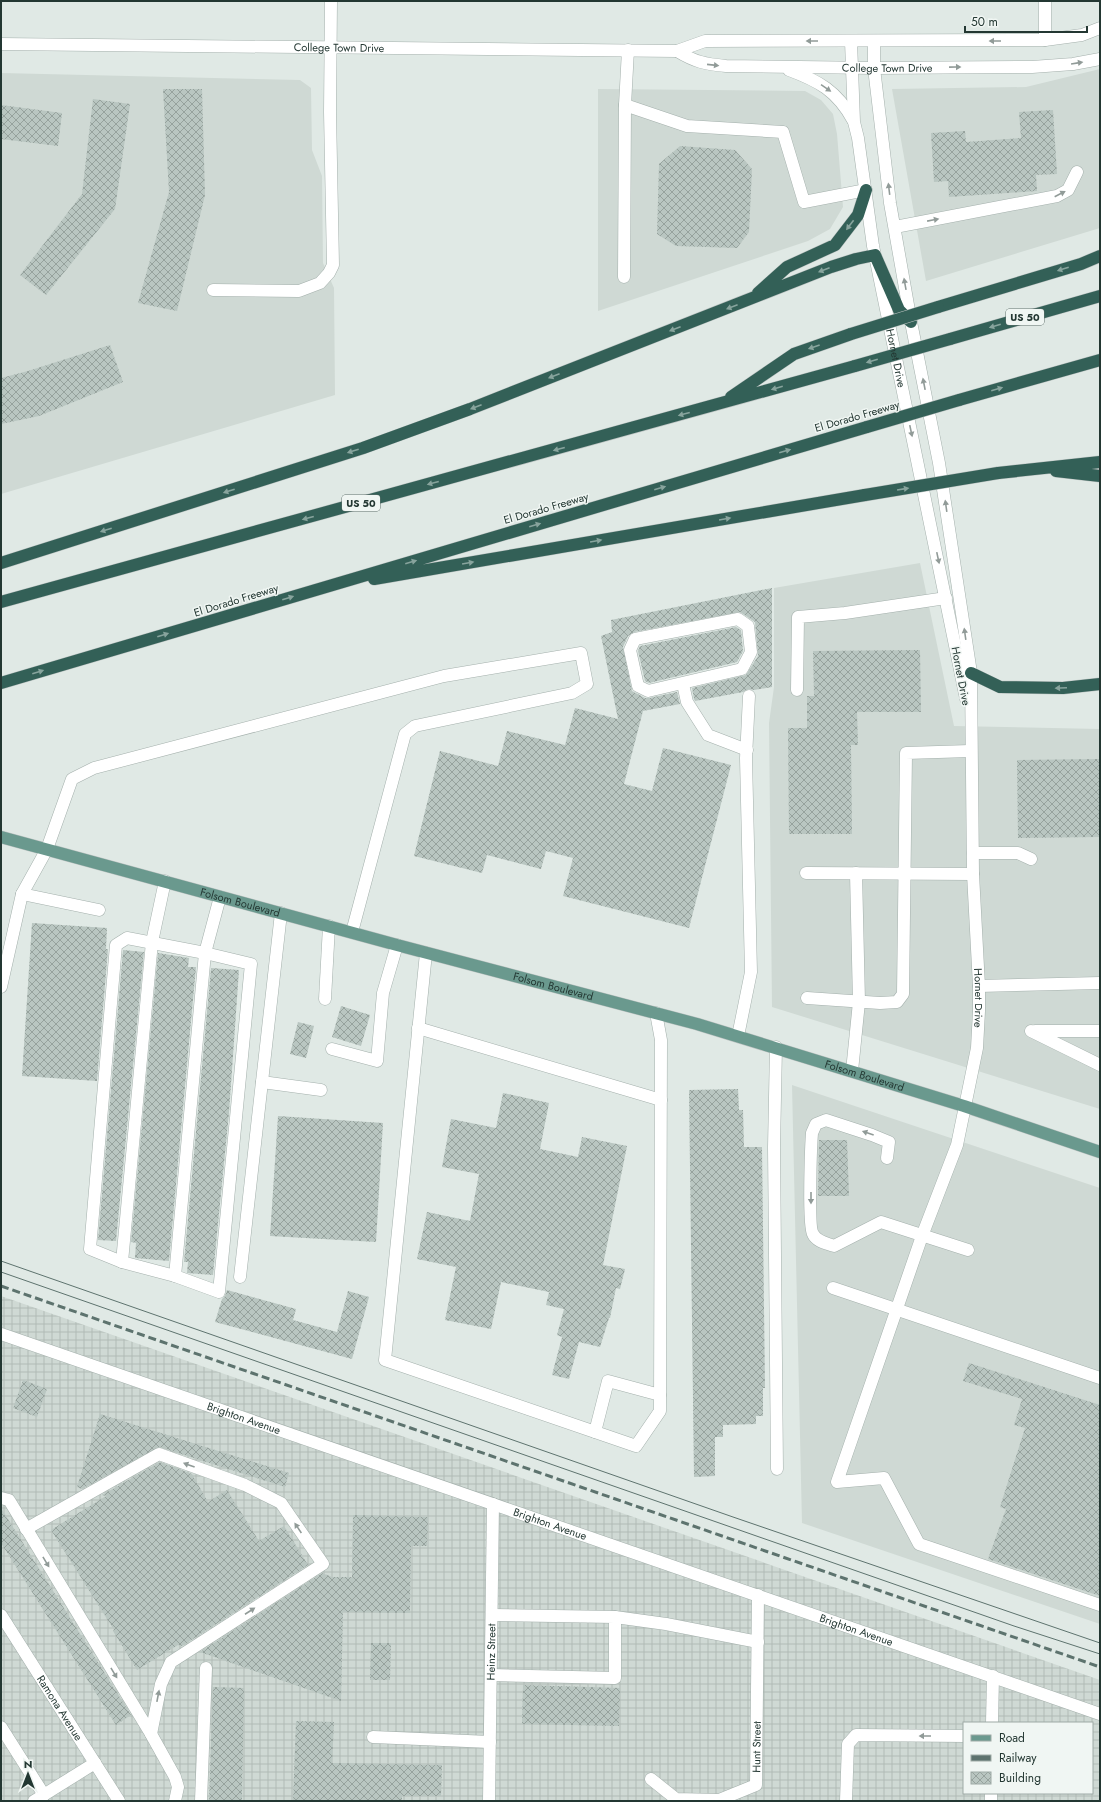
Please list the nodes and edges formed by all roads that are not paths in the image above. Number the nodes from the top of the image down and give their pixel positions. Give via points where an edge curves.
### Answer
1 (331, 1) edge
2 (1044, 1) edge
3 (1100, 28) edge
4 (1044, 40) junction
5 (851, 41) junction
6 (874, 41) junction
7 (1, 44) edge
8 (330, 47) junction
9 (628, 50) junction
10 (677, 51) junction
11 (1100, 59) edge
12 (778, 66) junction
13 (852, 68) junction
14 (874, 68) junction
15 (625, 105) junction
16 (854, 122) junction
17 (1077, 172) dead end
18 (866, 190) junction
19 (895, 227) junction
20 (874, 256) junction
21 (1100, 256) edge
22 (624, 277) dead end
23 (213, 290) dead end
24 (1100, 296) edge
25 (752, 298) junction
26 (911, 322) junction
27 (1100, 360) edge
28 (722, 404) junction
29 (1100, 462) edge
30 (1025, 469) junction
31 (1100, 476) edge
32 (1, 563) edge
33 (320, 589) junction
34 (946, 598) junction
35 (1, 602) edge
36 (971, 673) junction
37 (1, 683) edge
38 (683, 684) junction
39 (1100, 684) edge
40 (797, 690) dead end
41 (749, 696) dead end
42 (970, 720) junction
43 (747, 750) junction
44 (970, 751) junction
45 (1, 837) edge
46 (47, 849) junction
47 (972, 853) junction
48 (1031, 860) dead end
49 (806, 873) dead end
50 (856, 873) junction
51 (904, 874) junction
52 (973, 874) junction
53 (165, 881) junction
54 (22, 894) junction
55 (220, 897) junction
56 (98, 910) dead end
57 (281, 913) junction
58 (329, 926) junction
59 (352, 932) junction
60 (152, 942) junction
61 (397, 945) junction
62 (426, 952) junction
63 (206, 953) junction
64 (1100, 982) edge
65 (979, 986) junction
66 (1, 987) edge
67 (807, 998) dead end
68 (325, 999) dead end
69 (858, 1002) junction
70 (656, 1013) junction
71 (418, 1028) junction
72 (1100, 1030) edge
73 (738, 1036) junction
74 (776, 1047) junction
75 (332, 1049) dead end
76 (1100, 1064) edge
77 (852, 1071) junction
78 (262, 1082) junction
79 (321, 1090) dead end
80 (661, 1100) junction
81 (964, 1106) junction
82 (1100, 1152) edge
83 (887, 1158) dead end
84 (922, 1236) junction
85 (968, 1250) dead end
86 (122, 1262) junction
87 (175, 1276) junction
88 (240, 1277) dead end
89 (832, 1288) dead end
90 (896, 1310) junction
91 (1, 1334) edge
92 (1100, 1378) edge
93 (660, 1395) junction
94 (595, 1432) junction
95 (777, 1469) dead end
96 (1, 1498) edge
97 (493, 1504) junction
98 (26, 1528) junction
99 (758, 1595) junction
100 (1100, 1605) edge
101 (1, 1615) edge
102 (492, 1615) junction
103 (615, 1617) junction
104 (758, 1642) junction
105 (206, 1668) dead end
106 (491, 1675) junction
107 (993, 1676) junction
108 (1100, 1714) edge
109 (992, 1722) edge
110 (1, 1727) edge
111 (151, 1734) junction
112 (963, 1736) edge
113 (373, 1738) dead end
114 (490, 1742) junction
115 (95, 1763) junction
116 (651, 1779) dead end
117 (39, 1798) edge
118 (119, 1801) edge
119 (176, 1801) edge
120 (201, 1801) edge
121 (489, 1801) edge
122 (846, 1801) edge

1 - 8 street
2 - 4 street
3 - 4 street, College Town Drive via 1082,35
4 -> 6 street, College Town Drive
5 - 6 street, College Town Drive
5 -> 10 street, College Town Drive via 705,41
5 - 13 street, Hornet Drive
6 - 14 street, Hornet Drive
7 - 8 street, College Town Drive
8 - 9 street, College Town Drive
8 - 23 street via 333,265 330,273 320,283 299,291
9 - 10 street, College Town Drive
9 - 15 street
10 -> 12 street, College Town Drive via 704,64
14 -> 11 street, College Town Drive via 1039,67
12 - 13 street, College Town Drive
12 -> 16 street via 810,78 829,89 839,98
13 - 14 street, College Town Drive
13 - 16 street, Hornet Drive
19 -> 14 street, Hornet Drive
15 - 18 street via 687,126 783,132 804,202
15 - 22 street
16 - 18 street, Hornet Drive
19 -> 17 street via 1057,196 1068,190
18 - 20 street, Hornet Drive
18 -> 25 highway via 858,214 835,245 787,267
26 -> 19 street, Hornet Drive
20 -> 25 highway via 831,267
20 - 26 highway via 899,310
20 -> 34 street, Hornet Drive
21 -> 28 highway, bridge via 794,354
24 -> 28 highway, US 50, bridge
25 -> 32 highway via 470,409 363,448
36 -> 26 street, Hornet Drive via 940,463
33 -> 27 highway, El Dorado Freeway, bridge
28 -> 35 highway, US 50
29 - 30 highway
30 - 31 highway
33 -> 30 highway, bridge
37 -> 33 highway, El Dorado Freeway
34 - 40 street via 845,613 798,617
34 - 42 street, Hornet Drive
39 -> 36 highway via 1063,688 1000,687
36 - 42 street, Hornet Drive
38 - 38 street via 742,669 751,652 748,626 738,618 635,639 630,650 638,686 648,691
38 - 43 street via 687,702 708,735
41 - 43 street
42 - 44 street, Hornet Drive
43 - 73 street via 750,972
44 - 47 street, Hornet Drive
44 - 51 street via 906,753
45 - 46 main road, Folsom Boulevard
46 - 53 main road, Folsom Boulevard
46 - 54 street
46 - 59 street via 72,779 94,768 444,676 581,653 587,684 572,693 415,726 405,734
47 - 48 street via 1018,854
47 - 52 street, Hornet Drive
49 - 50 street
50 - 51 street
50 - 69 street
51 - 52 street
51 - 69 street via 903,994 897,1002
52 - 65 street, Hornet Drive
53 - 55 main road, Folsom Boulevard
53 - 60 street
54 - 56 street
54 - 66 street
55 - 57 main road, Folsom Boulevard
55 - 63 street
57 - 58 main road, Folsom Boulevard
57 - 78 street
58 - 59 main road, Folsom Boulevard
58 - 68 street
59 - 61 main road, Folsom Boulevard
60 - 63 street
60 - 86 street
60 - 86 street via 127,938 116,945 90,1249
61 - 62 main road, Folsom Boulevard
61 - 75 street via 383,994 377,1060
62 - 70 main road, Folsom Boulevard
62 - 71 street
63 - 87 street
63 - 87 street via 251,964 219,1292
64 - 65 street
65 - 81 street, Hornet Drive via 977,1048
67 - 69 street
69 - 77 street
70 - 73 main road, Folsom Boulevard
70 - 80 street via 661,1040
71 - 80 street
71 - 94 street via 385,1360
72 - 76 street via 1031,1031
73 - 74 main road, Folsom Boulevard
74 - 77 main road, Folsom Boulevard
74 - 95 street via 774,1155
77 - 81 main road, Folsom Boulevard
78 - 79 street
78 - 88 street
80 - 93 street
81 - 82 main road, Folsom Boulevard
81 - 84 street, Hornet Drive via 957,1145
83 -> 84 street via 889,1142 826,1120 816,1124 811,1146 811,1233 818,1240 834,1246 881,1222
84 - 85 street
84 - 90 street, Hornet Drive
86 - 87 street
89 - 90 street
90 - 92 street
90 - 100 street, Hornet Drive via 837,1482 884,1478 919,1544
91 - 97 street, Brighton Avenue
93 - 94 street via 660,1411 636,1446
93 - 94 street via 608,1381
96 - 98 street via 9,1500
97 - 99 street, Brighton Avenue
97 - 102 street, Heinz Street
98 -> 111 street
111 -> 98 street via 161,1684 171,1662 323,1564 281,1503 245,1485 159,1454
99 - 104 street, Hunt Street
99 - 107 street, Brighton Avenue
101 - 115 street, Ramona Avenue
102 - 103 street
102 - 106 street, Heinz Street
103 - 104 street
103 - 106 street via 615,1678
104 - 116 street, Hunt Street via 756,1786 718,1800 676,1799
105 - 120 street
106 - 114 street, Heinz Street
107 - 108 street, Brighton Avenue
107 - 109 street
110 - 117 street
111 - 119 street via 175,1777 178,1787
112 -> 122 street via 856,1735 848,1744
113 - 114 street
114 - 121 street, Heinz Street
115 - 117 street
115 - 118 street, Ramona Avenue

